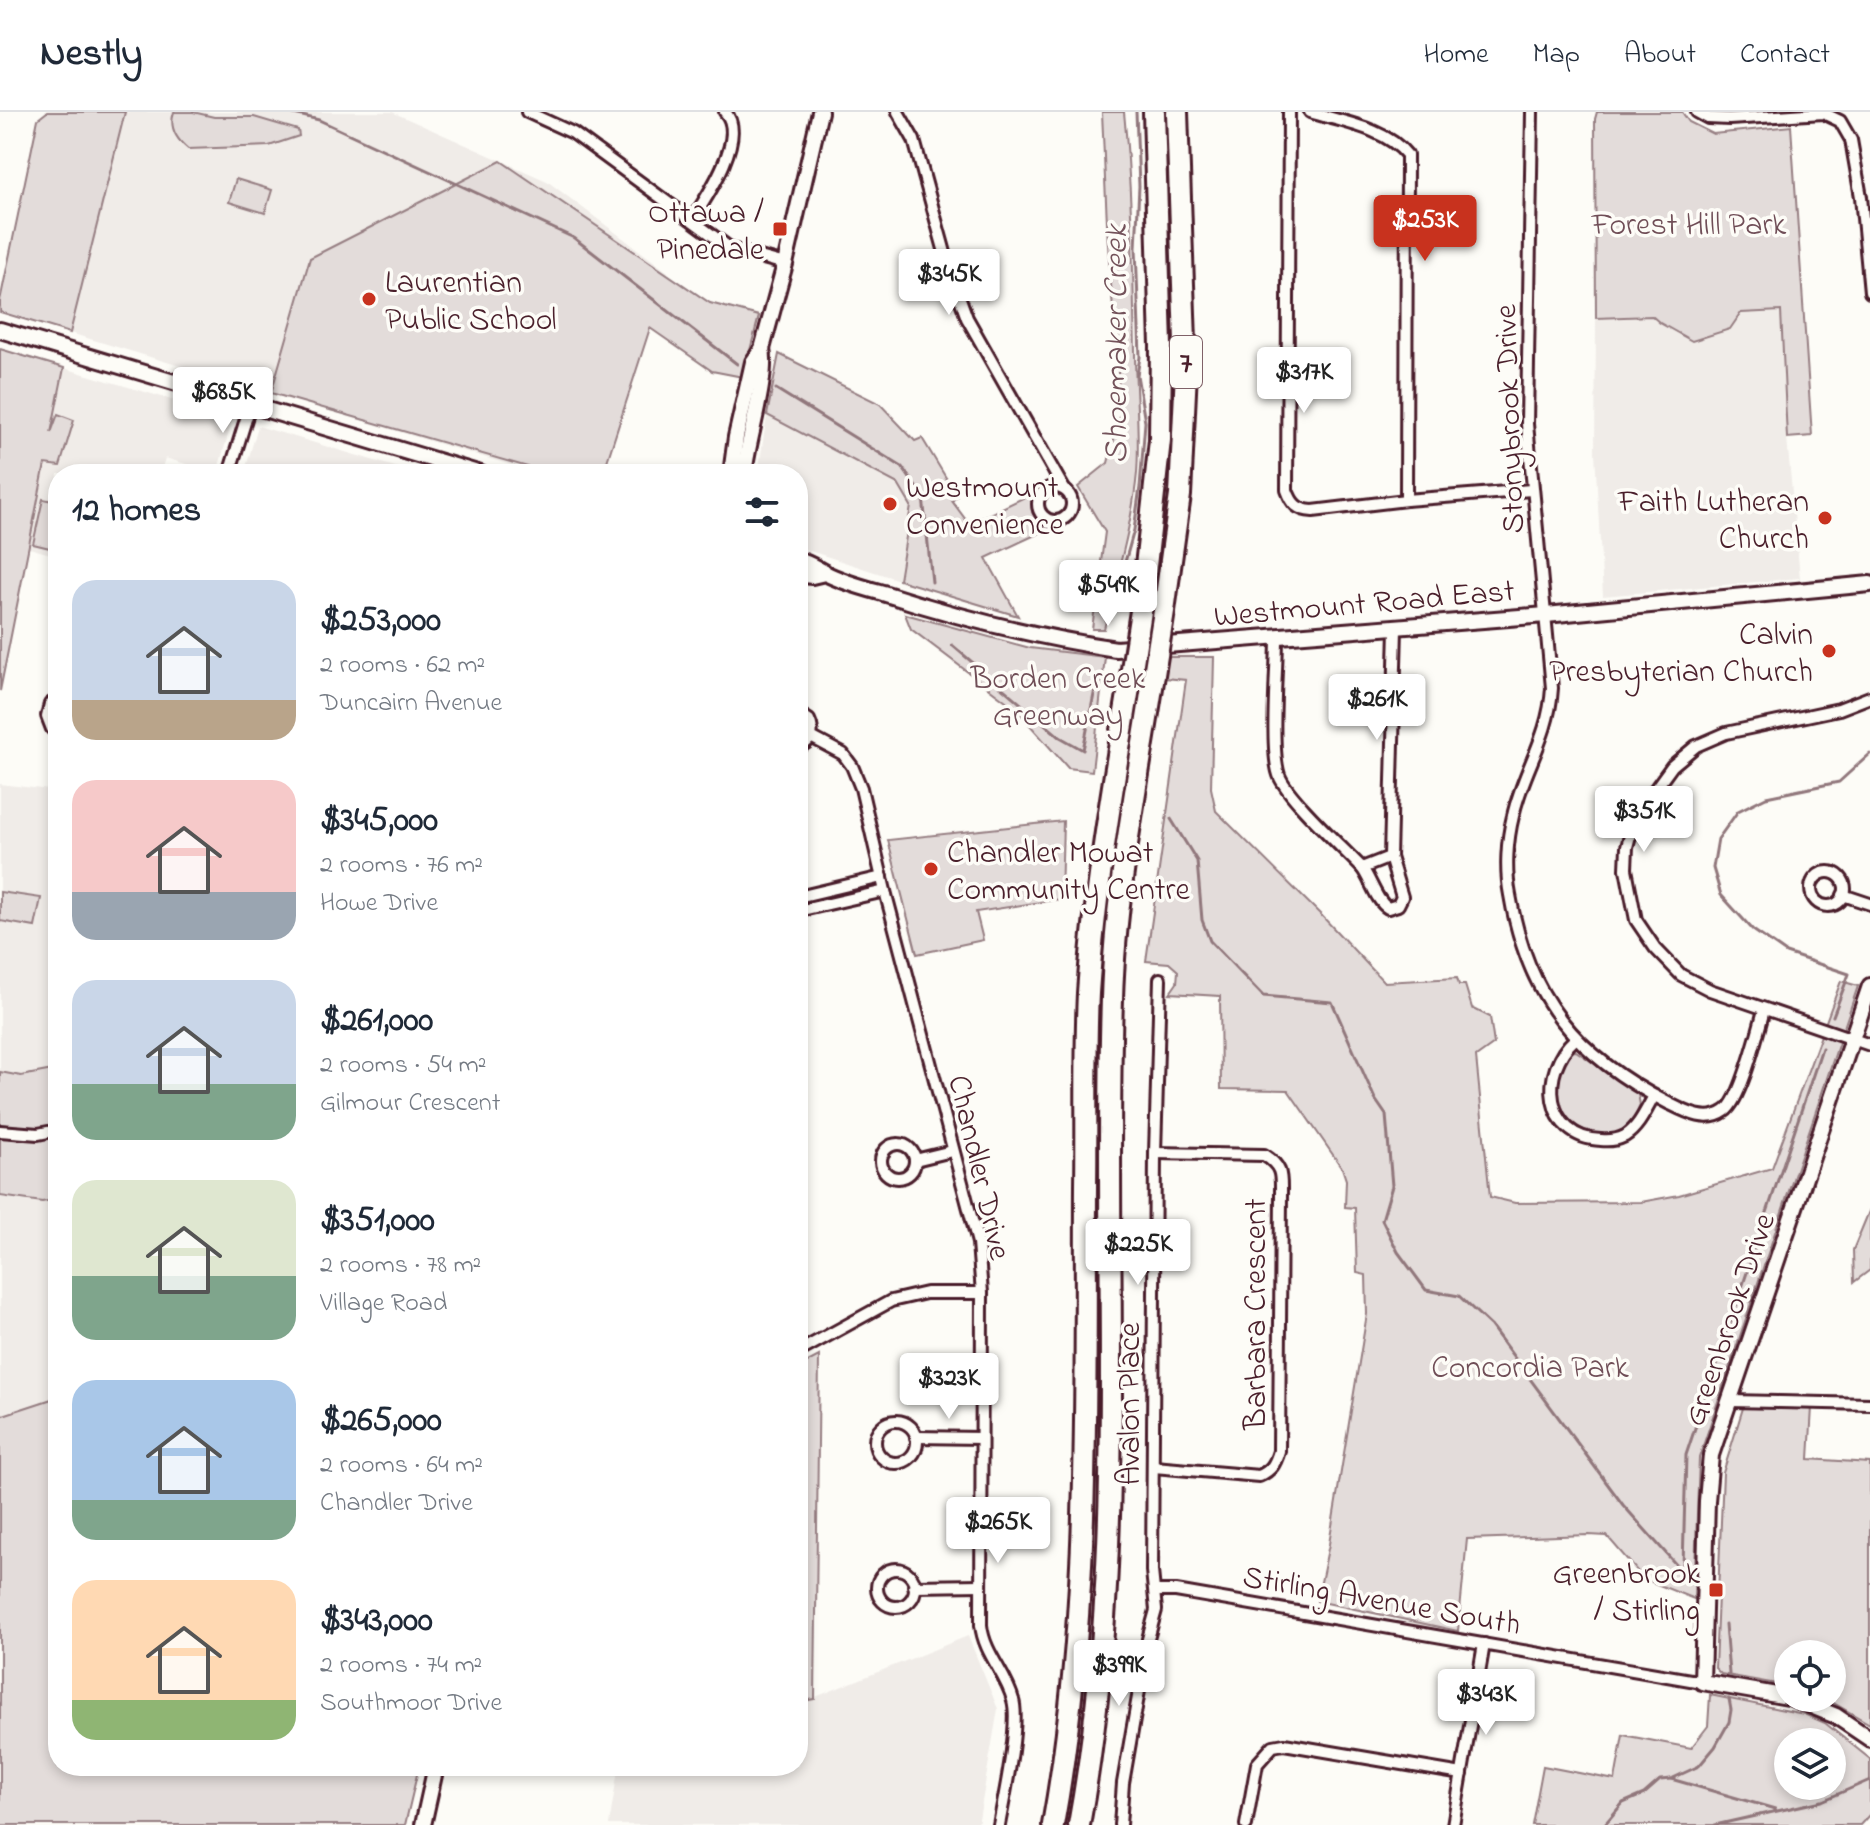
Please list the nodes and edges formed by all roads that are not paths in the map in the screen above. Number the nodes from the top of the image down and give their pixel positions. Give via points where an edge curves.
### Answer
1 (527, 112) edge
2 (725, 112) edge
3 (820, 112) edge
4 (898, 112) edge
5 (1154, 112) edge
6 (1177, 112) edge
7 (1289, 112) edge
8 (1310, 112) edge
9 (1532, 112) edge
10 (1697, 112) edge
11 (692, 220) junction
12 (785, 264) junction
13 (1870, 292) edge
14 (0, 330) edge
15 (762, 349) junction
16 (250, 406) junction
17 (232, 464) edge
18 (447, 464) edge
19 (732, 464) edge
20 (745, 464) edge
21 (1064, 489) dead end
22 (1532, 490) junction
23 (1406, 500) junction
24 (808, 557) edge
25 (808, 563) edge
26 (808, 575) edge
27 (831, 575) junction
28 (1870, 584) edge
29 (1546, 615) junction
30 (1396, 628) junction
31 (1277, 638) junction
32 (1870, 697) edge
33 (808, 719) edge
34 (811, 737) junction
35 (808, 739) edge
36 (1390, 857) junction
37 (1362, 868) junction
38 (882, 877) junction
39 (885, 891) junction
40 (808, 895) edge
41 (1843, 895) dead end
42 (1870, 904) edge
43 (808, 909) edge
44 (1160, 979) dead end
45 (1870, 986) edge
46 (1764, 1010) junction
47 (1575, 1039) junction
48 (1852, 1039) junction
49 (1870, 1045) edge
50 (1654, 1096) junction
51 (0, 1131) edge
52 (48, 1132) edge
53 (952, 1151) junction
54 (1155, 1153) junction
55 (915, 1160) dead end
56 (982, 1293) junction
57 (808, 1347) edge
58 (1731, 1401) junction
59 (1870, 1404) edge
60 (916, 1437) junction
61 (981, 1438) junction
62 (1154, 1467) junction
63 (981, 1585) junction
64 (914, 1586) dead end
65 (1156, 1591) junction
66 (1484, 1644) junction
67 (1702, 1682) junction
68 (1774, 1694) edge
69 (1826, 1712) edge
70 (1870, 1739) edge
71 (1462, 1774) junction
72 (434, 1776) edge
73 (423, 1825) edge
74 (999, 1825) edge
75 (1053, 1825) edge
76 (1079, 1825) edge
77 (1120, 1825) edge
78 (1246, 1825) edge
79 (1453, 1825) edge

1 - 11 street via 573,133
2 - 11 street via 733,121 726,160
3 - 12 main road
4 - 21 street via 914,140 967,318
5 - 75 highway, 7, bridge via 1160,440 1088,993 1081,1587 1072,1702
6 - 76 highway, 7, bridge via 1186,371 1180,495 1120,905 1112,996 1112,1403 1104,1637
7 - 23 street via 1287,490 1302,510
8 - 23 street via 1380,134 1397,142 1407,155
9 - 22 street, Stonybrook Drive via 1527,424
10 - 13 street via 1729,119 1823,113 1840,121 1851,140 1861,197
11 - 12 street via 731,249
12 - 15 main road
14 - 16 main road
15 - 19 main road via 753,362
15 - 20 main road via 765,364
16 - 17 street
16 - 18 main road
22 - 23 street
22 - 29 street, Stonybrook Drive
24 - 27 main road
25 - 27 main road
26 - 27 main road
27 - 31 main road, Westmount Road East via 982,623 1116,649
28 - 29 main road, Westmount Road East
29 - 30 main road, Westmount Road East
29 - 47 street, Stonybrook Drive via 1550,714 1513,816 1509,891 1528,962
30 - 31 main road, Westmount Road East
30 - 36 street
31 - 37 street via 1279,776
32 - 46 street via 1839,709 1726,733 1696,746 1672,766 1635,817 1626,869 1636,920 1681,975
33 - 34 street
34 - 35 street
34 - 38 street, Chandler Drive via 843,754 852,766
36 - 37 street
36 - 37 street via 1402,897 1398,905 1382,905
38 - 39 street, Chandler Drive
38 - 40 street
39 - 43 street
39 - 53 street, Chandler Drive
41 - 42 street
44 - 54 street, Avalon Place
45 - 48 main road, Greenbrook Drive
46 - 48 street
46 - 50 street, Stonybrook Drive via 1738,1094 1723,1114 1696,1116
47 - 50 street, Stonybrook Drive via 1609,1069
47 - 50 street via 1557,1060 1551,1089 1557,1116 1574,1133 1604,1141 1626,1136
48 - 49 street
48 - 58 main road, Greenbrook Drive
51 - 52 street
53 - 55 street
53 - 56 street, Chandler Drive via 978,1243
54 - 62 street, Avalon Place
54 - 62 street, Barbara Crescent via 1264,1155 1276,1162 1281,1185 1276,1463 1259,1476
56 - 57 street via 926,1293 891,1301
56 - 61 street, Chandler Drive
58 - 59 street
58 - 67 main road, Greenbrook Drive via 1711,1455
60 - 60 street via 914,1451 904,1461 888,1461 876,1447 878,1432 890,1422 907,1425
60 - 61 street
61 - 63 street, Chandler Drive
62 - 65 street, Avalon Place
63 - 64 street
63 - 74 street, Chandler Drive via 984,1639 1015,1710
65 - 66 street, Stirling Avenue South
65 - 77 street, Avalon Place
66 - 67 street, Stirling Avenue South
66 - 71 street
67 - 68 main road, Stirling Avenue South
69 - 70 main road, Stirling Avenue South
71 - 78 street via 1273,1746 1257,1764
71 - 79 street
72 - 73 main road

